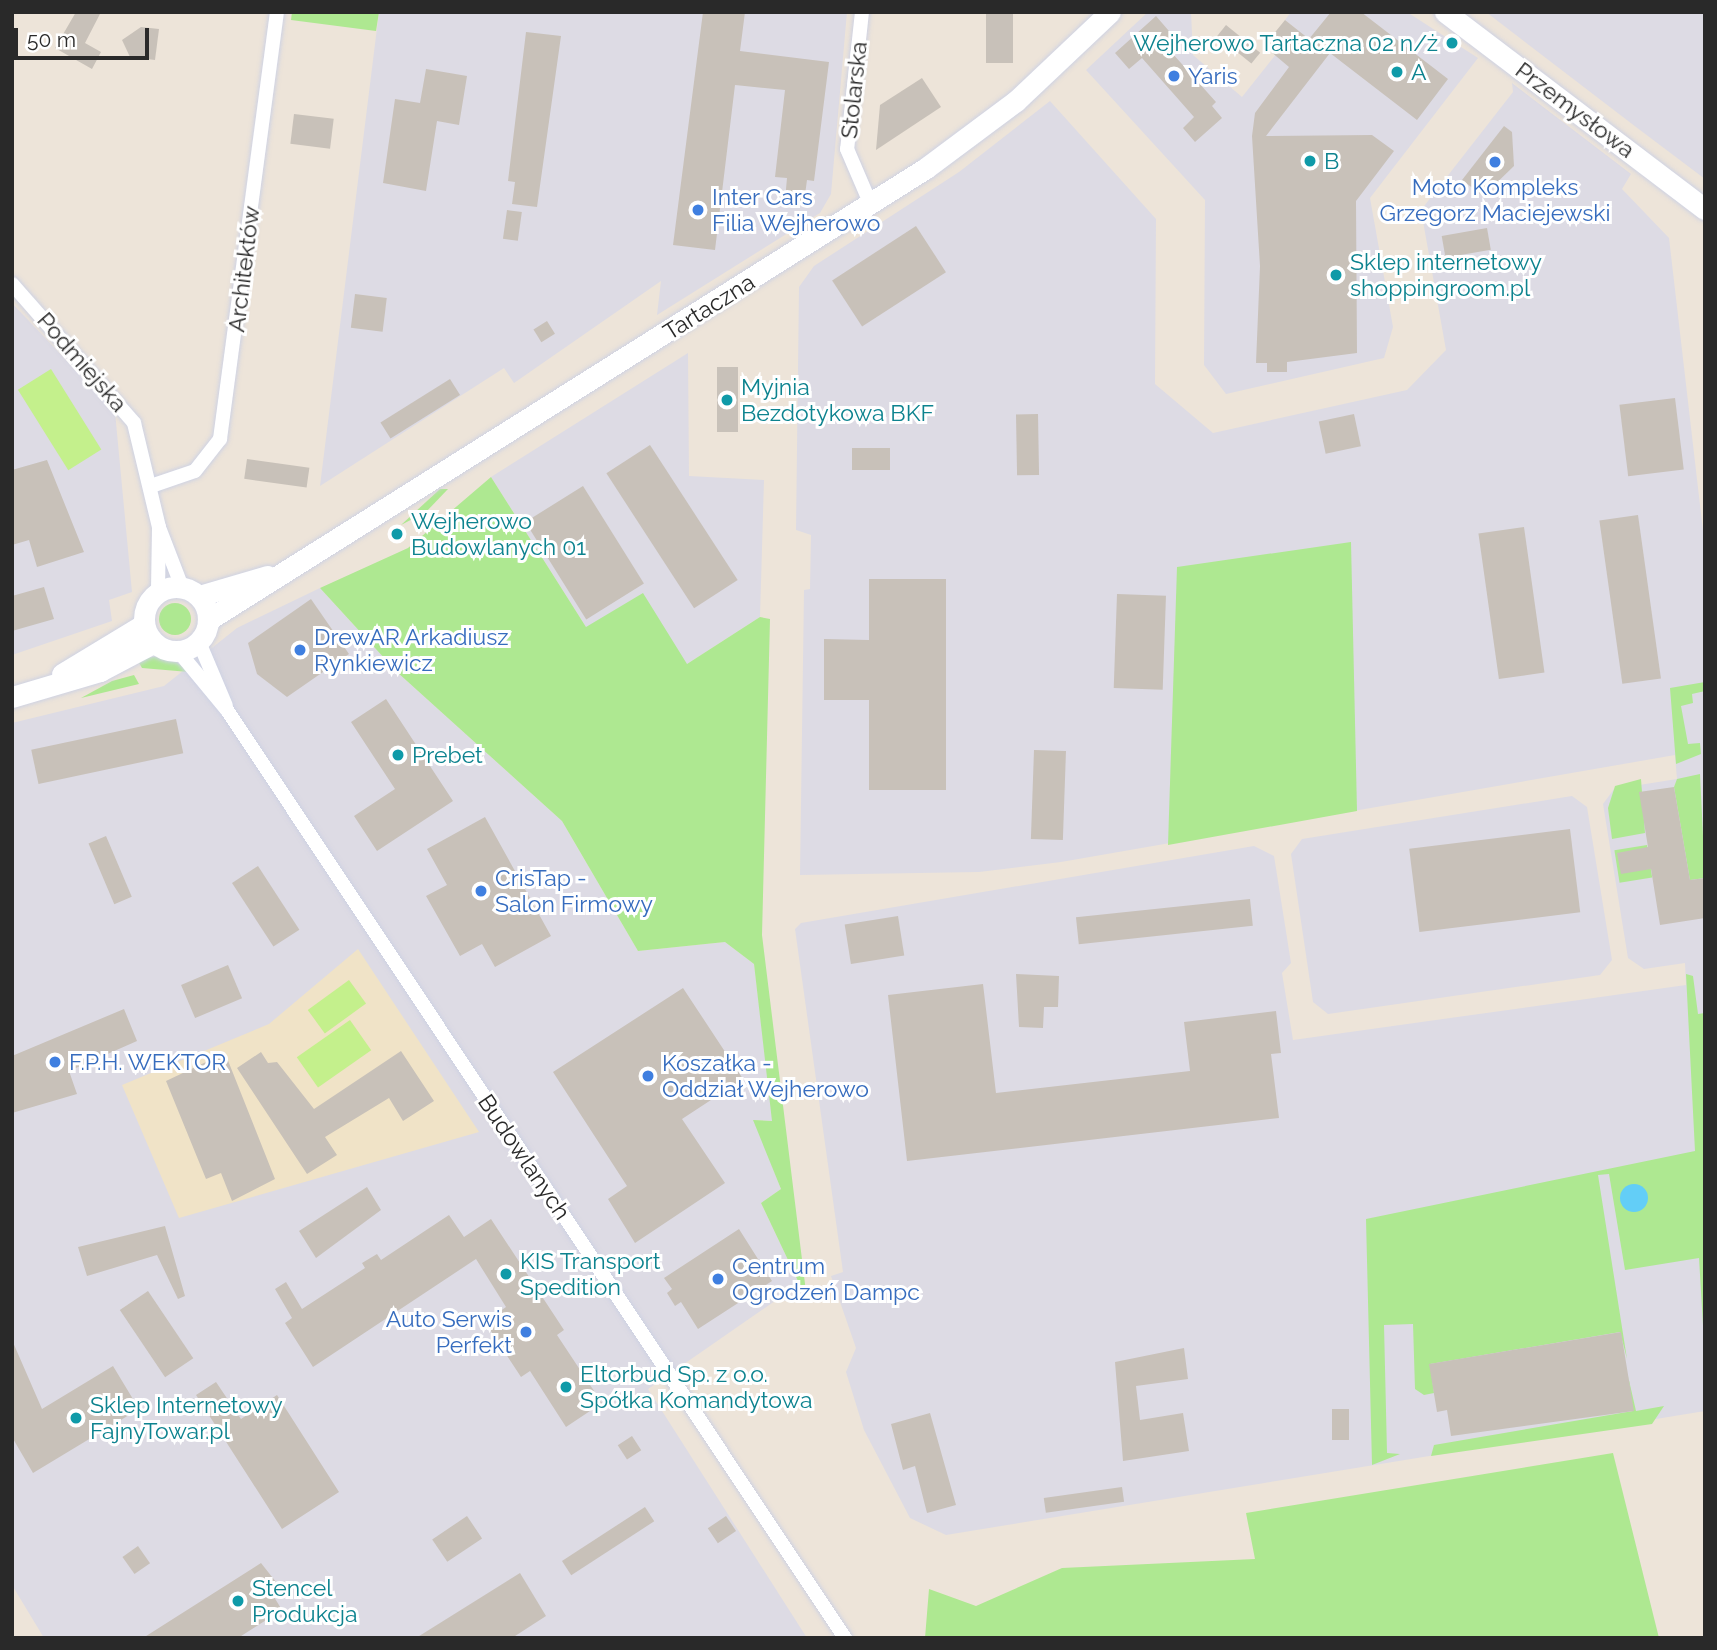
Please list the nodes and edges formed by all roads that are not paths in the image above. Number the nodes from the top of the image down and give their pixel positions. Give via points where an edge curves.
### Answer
1 (277, 12) edge
2 (862, 12) edge
3 (1110, 12) edge
4 (1445, 12) edge
5 (871, 205) junction
6 (1705, 209) edge
7 (12, 284) edge
8 (151, 486) junction
9 (159, 527) junction
10 (286, 571) junction
11 (158, 592) junction
12 (191, 592) junction
13 (208, 620) junction
14 (148, 634) junction
15 (199, 642) junction
16 (179, 652) junction
17 (12, 697) edge
18 (227, 710) junction
19 (845, 1638) edge

1 - 8 street, Architektów via 220,439 195,471
2 - 5 street, Stolarska via 847,149
3 - 5 street, Tartaczna via 1016,102
4 - 6 street, Przemysłowa
5 - 10 street, Tartaczna
7 - 8 street, Podmiejska via 126,410 143,444
8 - 9 street, Podmiejska
9 - 11 street, Podmiejska
9 - 12 street, Podmiejska
10 - 12 street, Tartaczna
10 - 13 street, Tartaczna
11 - 12 street
11 - 14 street via 144,612
12 - 13 street
13 - 15 street
14 - 16 street
14 - 17 street via 100,671
15 - 16 street
15 - 18 street, Budowlanych
16 - 18 street, Budowlanych
18 - 19 street, Budowlanych

